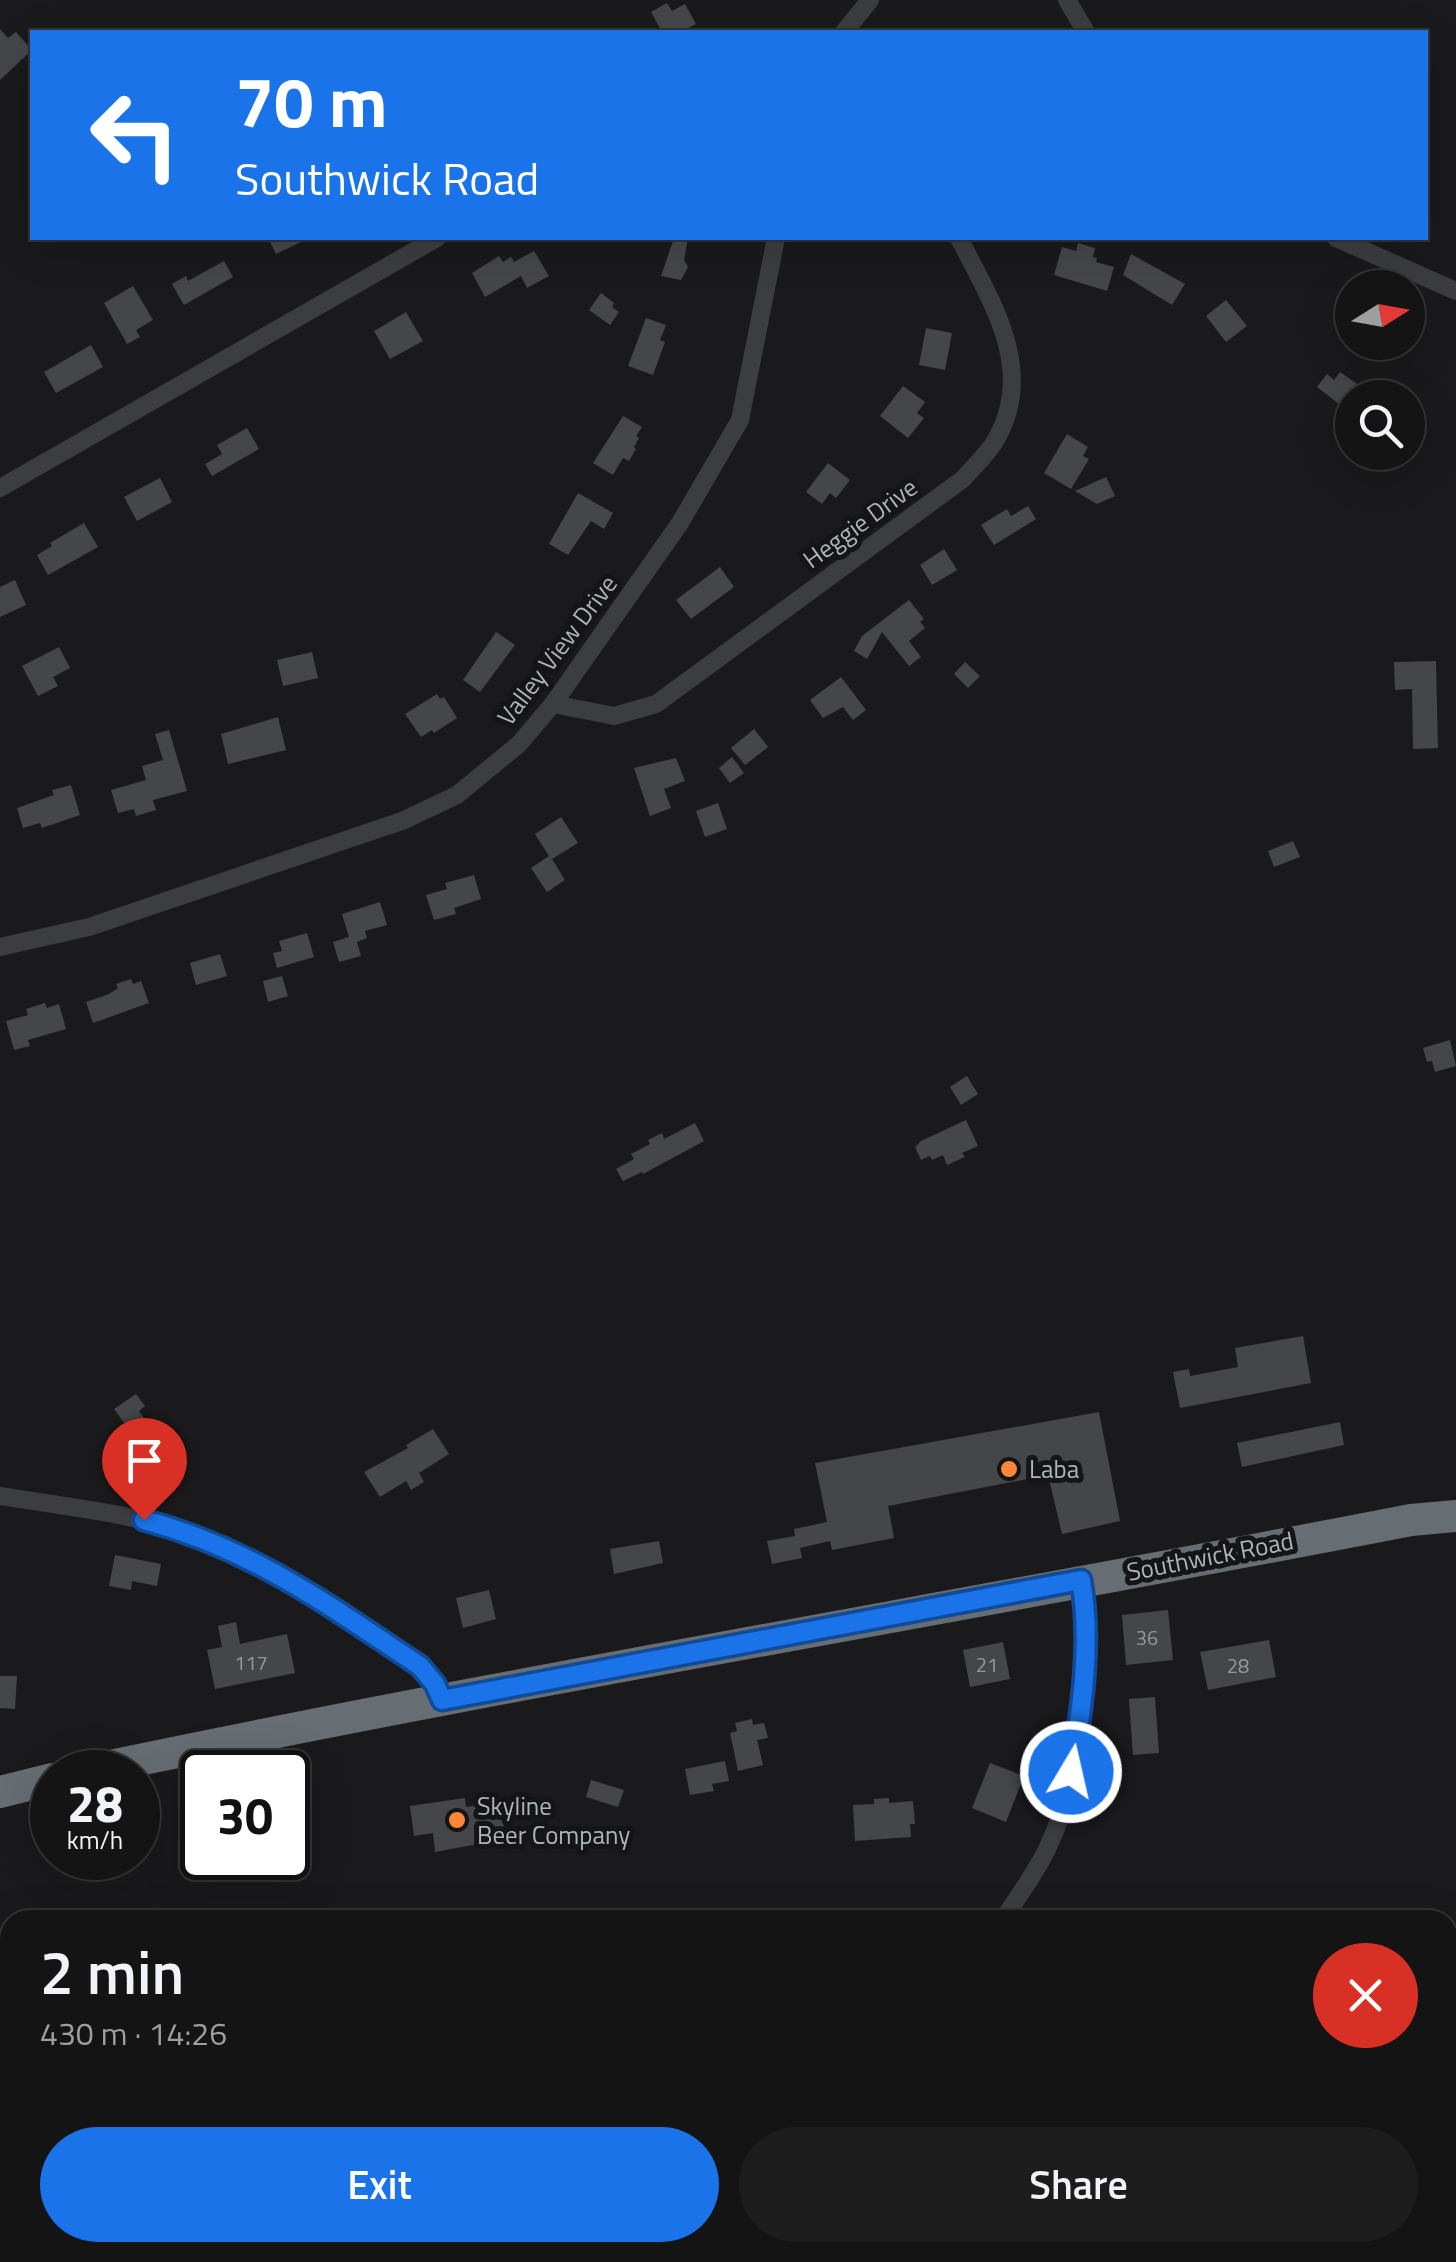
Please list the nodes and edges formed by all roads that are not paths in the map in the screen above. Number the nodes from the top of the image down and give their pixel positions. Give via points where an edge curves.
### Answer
1 (870, 0) edge
2 (1067, 0) edge
3 (846, 30) edge
4 (1085, 30) edge
5 (434, 240) edge
6 (776, 240) edge
7 (959, 240) edge
8 (1341, 240) edge
9 (1456, 291) edge
10 (0, 488) edge
11 (553, 704) junction
12 (0, 947) edge
13 (0, 1496) edge
14 (1456, 1516) edge
15 (1081, 1580) junction
16 (442, 1700) junction
17 (160, 1756) edge
18 (30, 1784) edge
19 (0, 1792) edge
20 (1009, 1910) edge

1 - 3 street
2 - 4 street
5 - 10 street
6 - 11 street, Valley View Drive via 740,420 680,522
7 - 11 street, Heggie Drive via 1000,319 1013,365 1011,408 997,440 963,479 656,704 614,716
8 - 9 street
11 - 12 street, Valley View Drive via 519,744 457,796 402,821 89,927
13 - 16 street via 144,1520 252,1558 420,1666
14 - 15 highway, Southwick Road
15 - 16 highway, Southwick Road
15 - 20 street via 1083,1680 1071,1772 1049,1845
16 - 17 highway, Southwick Road
18 - 19 highway

